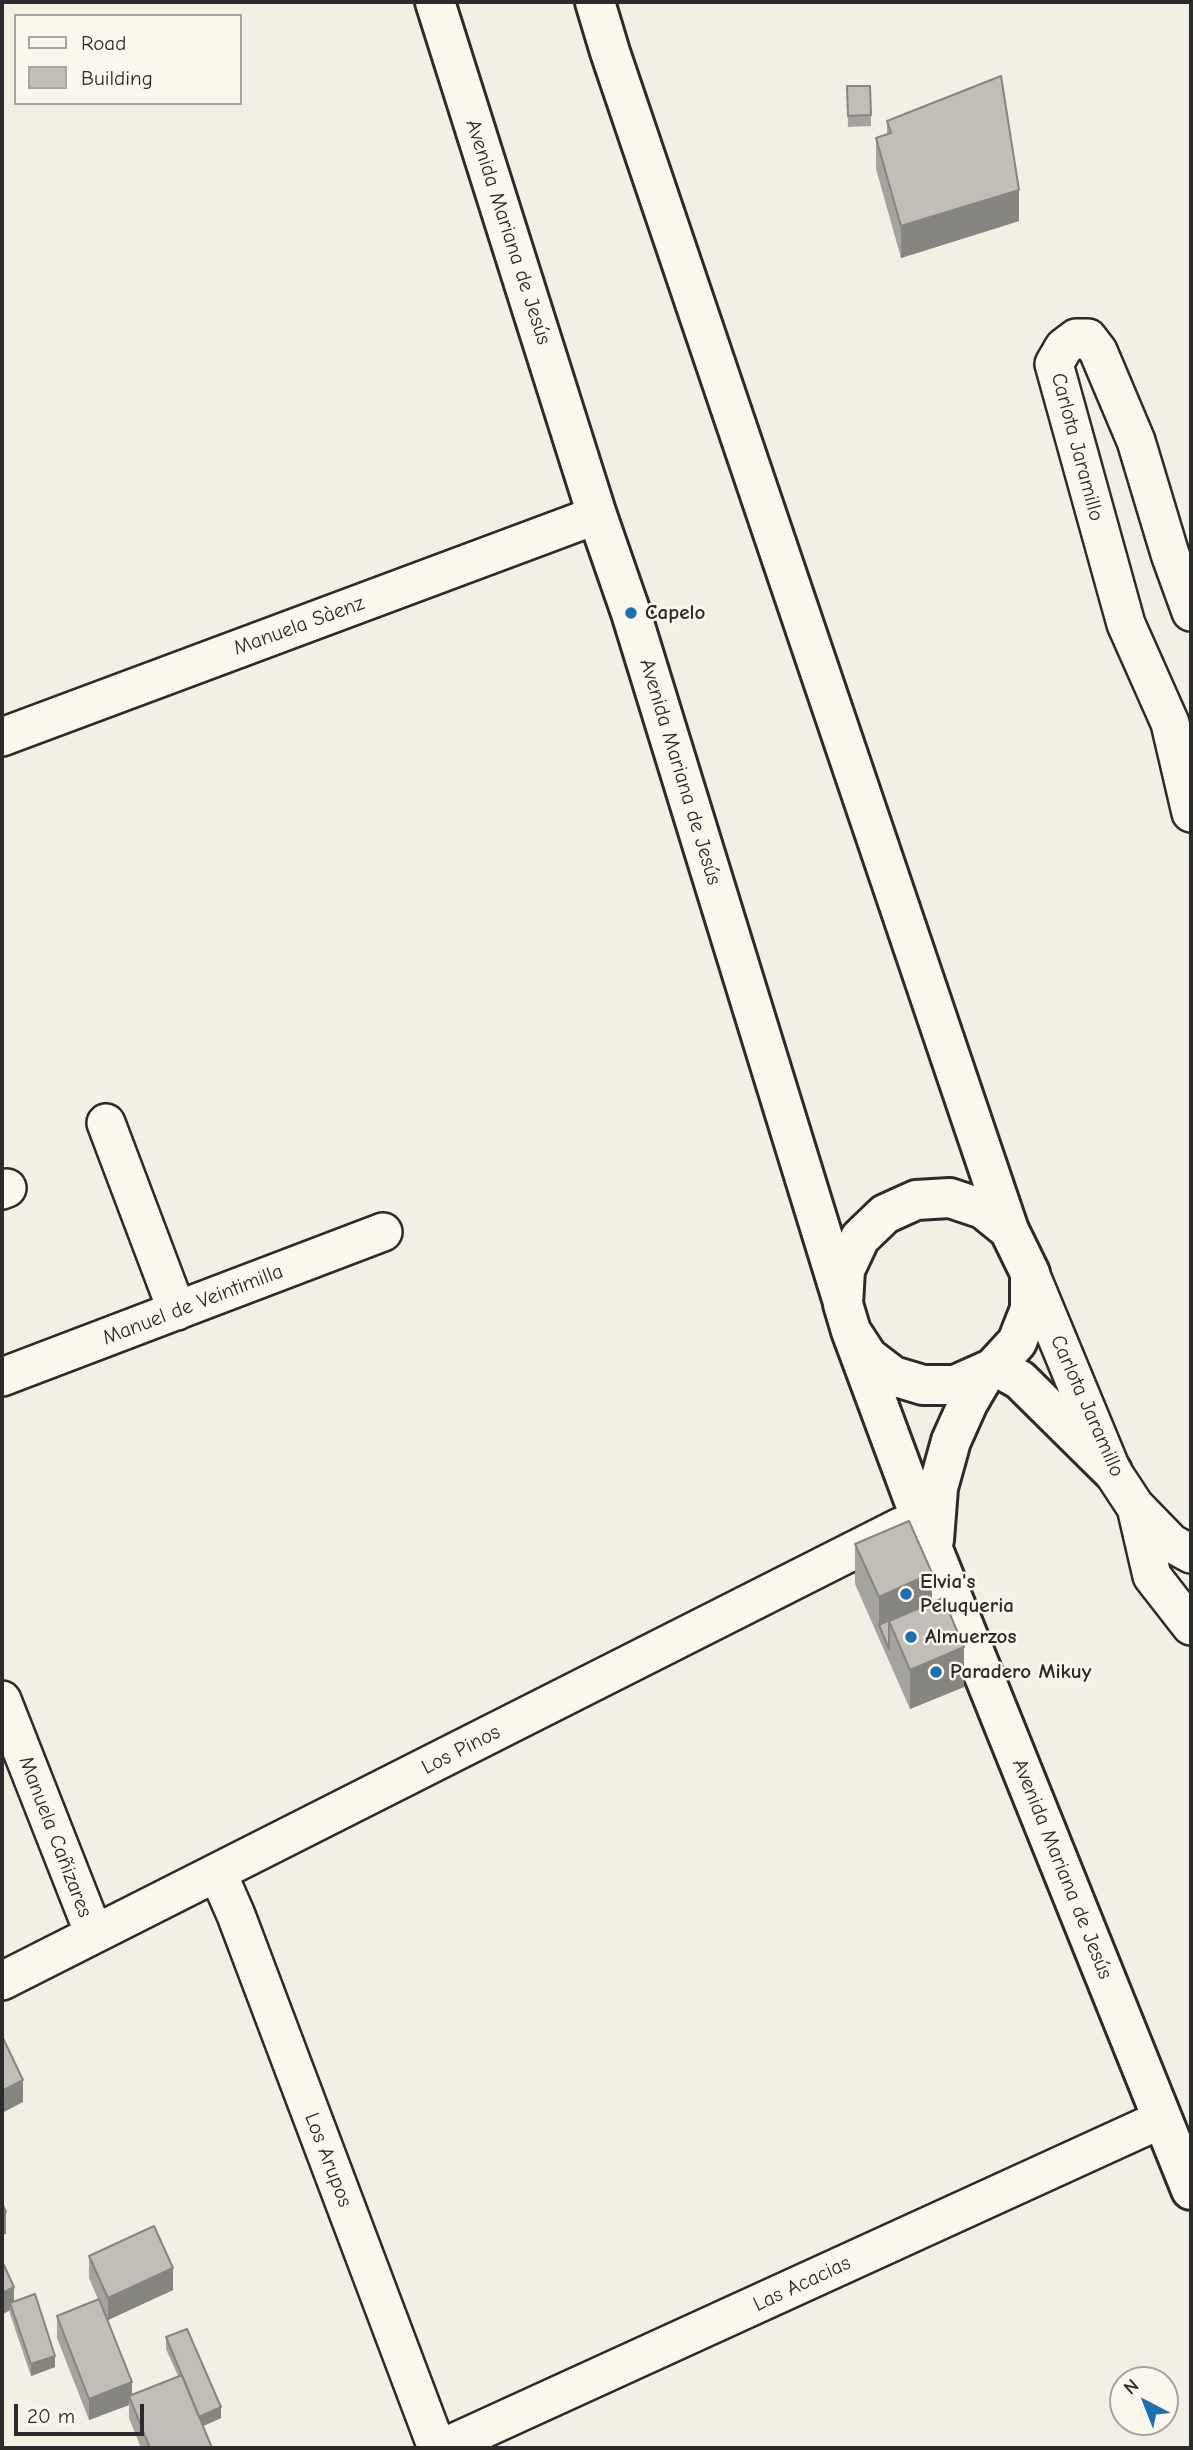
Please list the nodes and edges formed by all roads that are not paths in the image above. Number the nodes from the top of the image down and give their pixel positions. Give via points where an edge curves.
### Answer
1 (435, 2) edge
2 (595, 2) edge
3 (597, 515) junction
4 (1191, 611) edge
5 (2, 737) edge
6 (1191, 813) edge
7 (106, 1123) dead end
8 (1009, 1230) junction
9 (383, 1232) dead end
10 (1030, 1273) junction
11 (177, 1311) junction
12 (847, 1318) junction
13 (989, 1371) junction
14 (2, 1377) edge
15 (1112, 1471) junction
16 (1136, 1506) junction
17 (926, 1533) junction
18 (1191, 1554) edge
19 (1191, 1626) edge
20 (2, 1700) edge
21 (218, 1874) junction
22 (94, 1934) junction
23 (2, 1981) edge
24 (1162, 2119) junction
25 (1191, 2190) edge
26 (439, 2448) edge

1 - 3 street, Avenida Mariana de Jesús
2 - 8 street
3 - 5 street, Manuela Sàenz
3 - 12 street, Avenida Mariana de Jesús
4 - 6 street, Carlota Jaramillo via 1136,441 1098,351 1088,338 1076,338 1054,364 1126,624 1170,723
7 - 11 street
8 - 10 street
8 - 12 street via 983,1209 950,1198 916,1200 885,1214 860,1238 845,1270
9 - 11 street, Manuel de Veintimilla
10 - 13 street via 1030,1308 1017,1342
10 - 15 street, Carlota Jaramillo
11 - 14 street, Manuel de Veintimilla
12 - 13 street via 868,1357 893,1376 923,1385 955,1385
12 - 17 street, Avenida Mariana de Jesús
13 - 15 street via 1004,1371 1020,1380
13 - 17 street, Avenida Mariana de Jesús via 951,1441
15 - 16 street, Carlota Jaramillo
16 - 18 street, Carlota Jaramillo via 1171,1543
16 - 19 street via 1153,1576
17 - 21 street, Los Pinos
17 - 24 street, Avenida Mariana de Jesús
20 - 22 street, Manuela Cañizares
21 - 22 street, Los Pinos
21 - 26 street, Los Arupos
22 - 23 street, Los Pinos
24 - 25 street, Avenida Mariana de Jesús
24 - 26 street, Las Acacias

